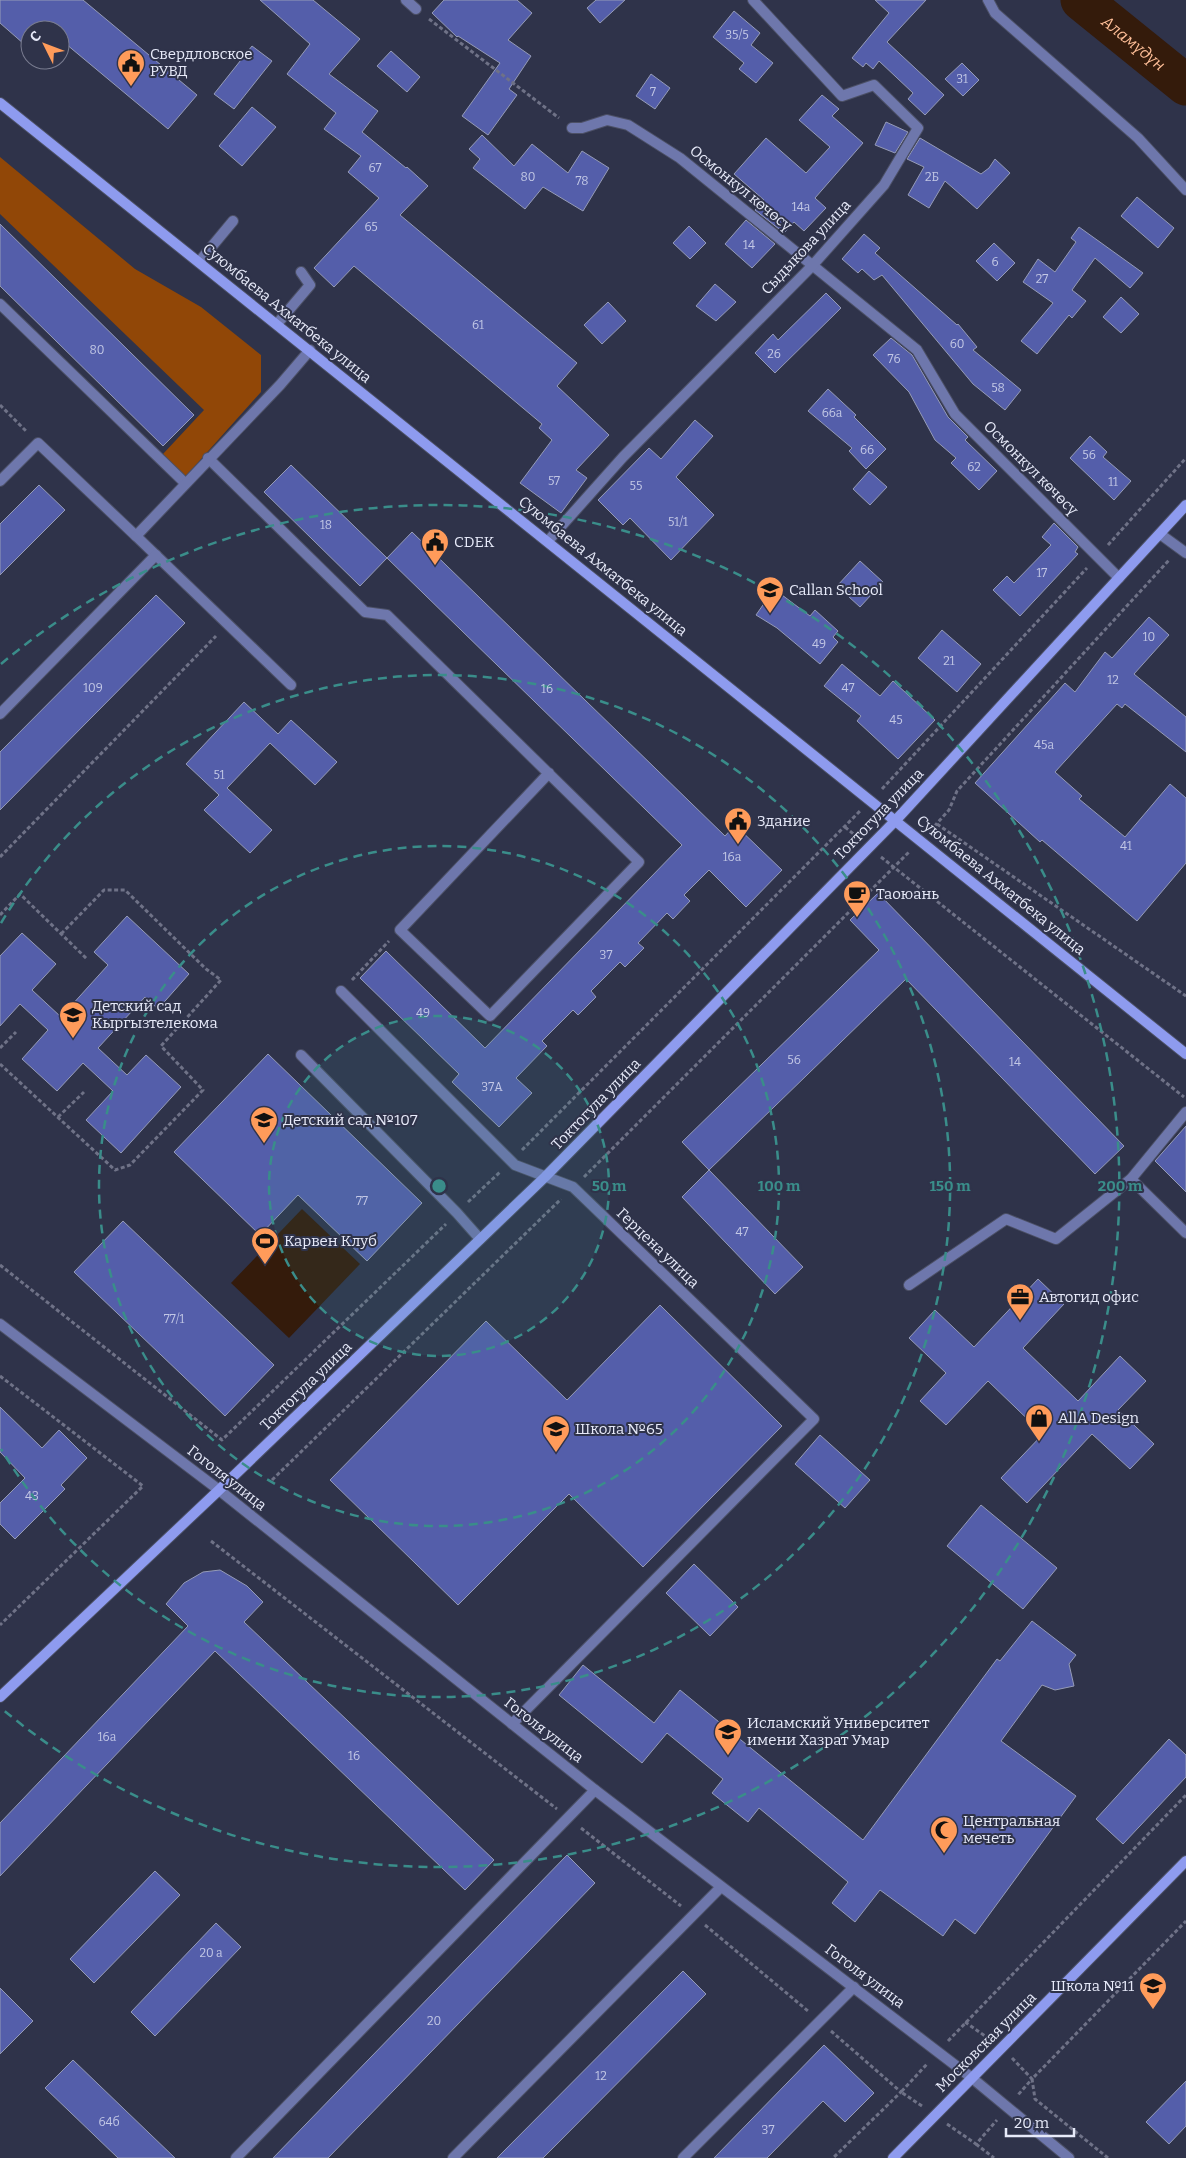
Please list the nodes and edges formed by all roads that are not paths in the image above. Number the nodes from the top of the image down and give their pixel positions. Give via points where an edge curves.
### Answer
1 (406, 0) edge
2 (753, 0) edge
3 (988, 0) edge
4 (416, 9) road end
5 (0, 103) edge
6 (572, 128) road end
7 (1186, 190) edge
8 (233, 221) dead end
9 (199, 262) junction
10 (812, 266) junction
11 (300, 272) dead end
12 (0, 304) edge
13 (276, 324) junction
14 (310, 350) junction
15 (208, 458) junction
16 (0, 481) edge
17 (186, 483) junction
18 (1186, 506) edge
19 (1160, 534) junction
20 (136, 536) junction
21 (548, 541) junction
22 (1183, 551) edge
23 (156, 555) junction
24 (1119, 578) junction
25 (291, 685) dead end
26 (0, 714) edge
27 (549, 773) junction
28 (896, 820) junction
29 (341, 991) road end
30 (1186, 1054) edge
31 (301, 1055) dead end
32 (1186, 1112) edge
33 (545, 1177) junction
34 (1132, 1179) junction
35 (1186, 1233) edge
36 (480, 1239) junction
37 (909, 1284) dead end
38 (0, 1324) edge
39 (219, 1490) junction
40 (0, 1697) edge
41 (512, 1724) junction
42 (595, 1790) junction
43 (1186, 1861) edge
44 (721, 1886) junction
45 (854, 1987) junction
46 (972, 2078) junction
47 (236, 2158) edge
48 (453, 2158) edge
49 (682, 2158) edge
50 (893, 2158) edge
51 (1070, 2158) edge

1 - 4 street
2 - 10 street, Сыдыкова улица via 842,96 874,85 918,128 884,185
3 - 7 street via 995,13 1138,138
5 - 9 street, Суюмбаева Ахматбека улица
6 - 10 street, Осмонкул көчөсү via 607,120 628,125 680,158
8 - 9 street
9 - 13 street, Суюмбаева Ахматбека улица
10 - 21 street, Сыдыкова улица via 623,457
10 - 24 street, Осмонкул көчөсү via 917,350 955,414
11 - 13 street via 310,285
12 - 17 street
13 - 14 street, Суюмбаева Ахматбека улица
14 - 15 street
14 - 21 street, Суюмбаева Ахматбека улица
15 - 17 street
15 - 27 street via 365,612 387,615
16 - 20 street via 38,443
17 - 20 street
18 - 19 street, Токтогула улица
19 - 22 street
19 - 24 street, Токтогула улица
20 - 23 street
21 - 28 street, Суюмбаева Ахматбека улица
23 - 25 street
23 - 26 street
24 - 28 street, Токтогула улица
27 - 27 street via 639,862 490,1016 400,930
28 - 30 street, Суюмбаева Ахматбека улица
28 - 33 street, Токтогула улица
29 - 33 street, Герцена улица via 515,1165
31 - 36 street
32 - 34 street
33 - 36 street, Токтогула улица
33 - 41 street, Герцена улица via 573,1188 814,1419
34 - 35 street
34 - 37 street via 1056,1239 1006,1219
36 - 39 street, Токтогула улица
38 - 39 street, Гоголя улица
39 - 40 street, Токтогула улица
39 - 41 street, Гоголя улица
41 - 42 street, Гоголя улица
42 - 44 street, Гоголя улица
42 - 47 street
43 - 46 street, Московская улица
44 - 45 street, Гоголя улица
44 - 48 street
45 - 46 street, Гоголя улица
45 - 49 street
46 - 50 street, Московская улица
46 - 51 street, Гоголя улица

